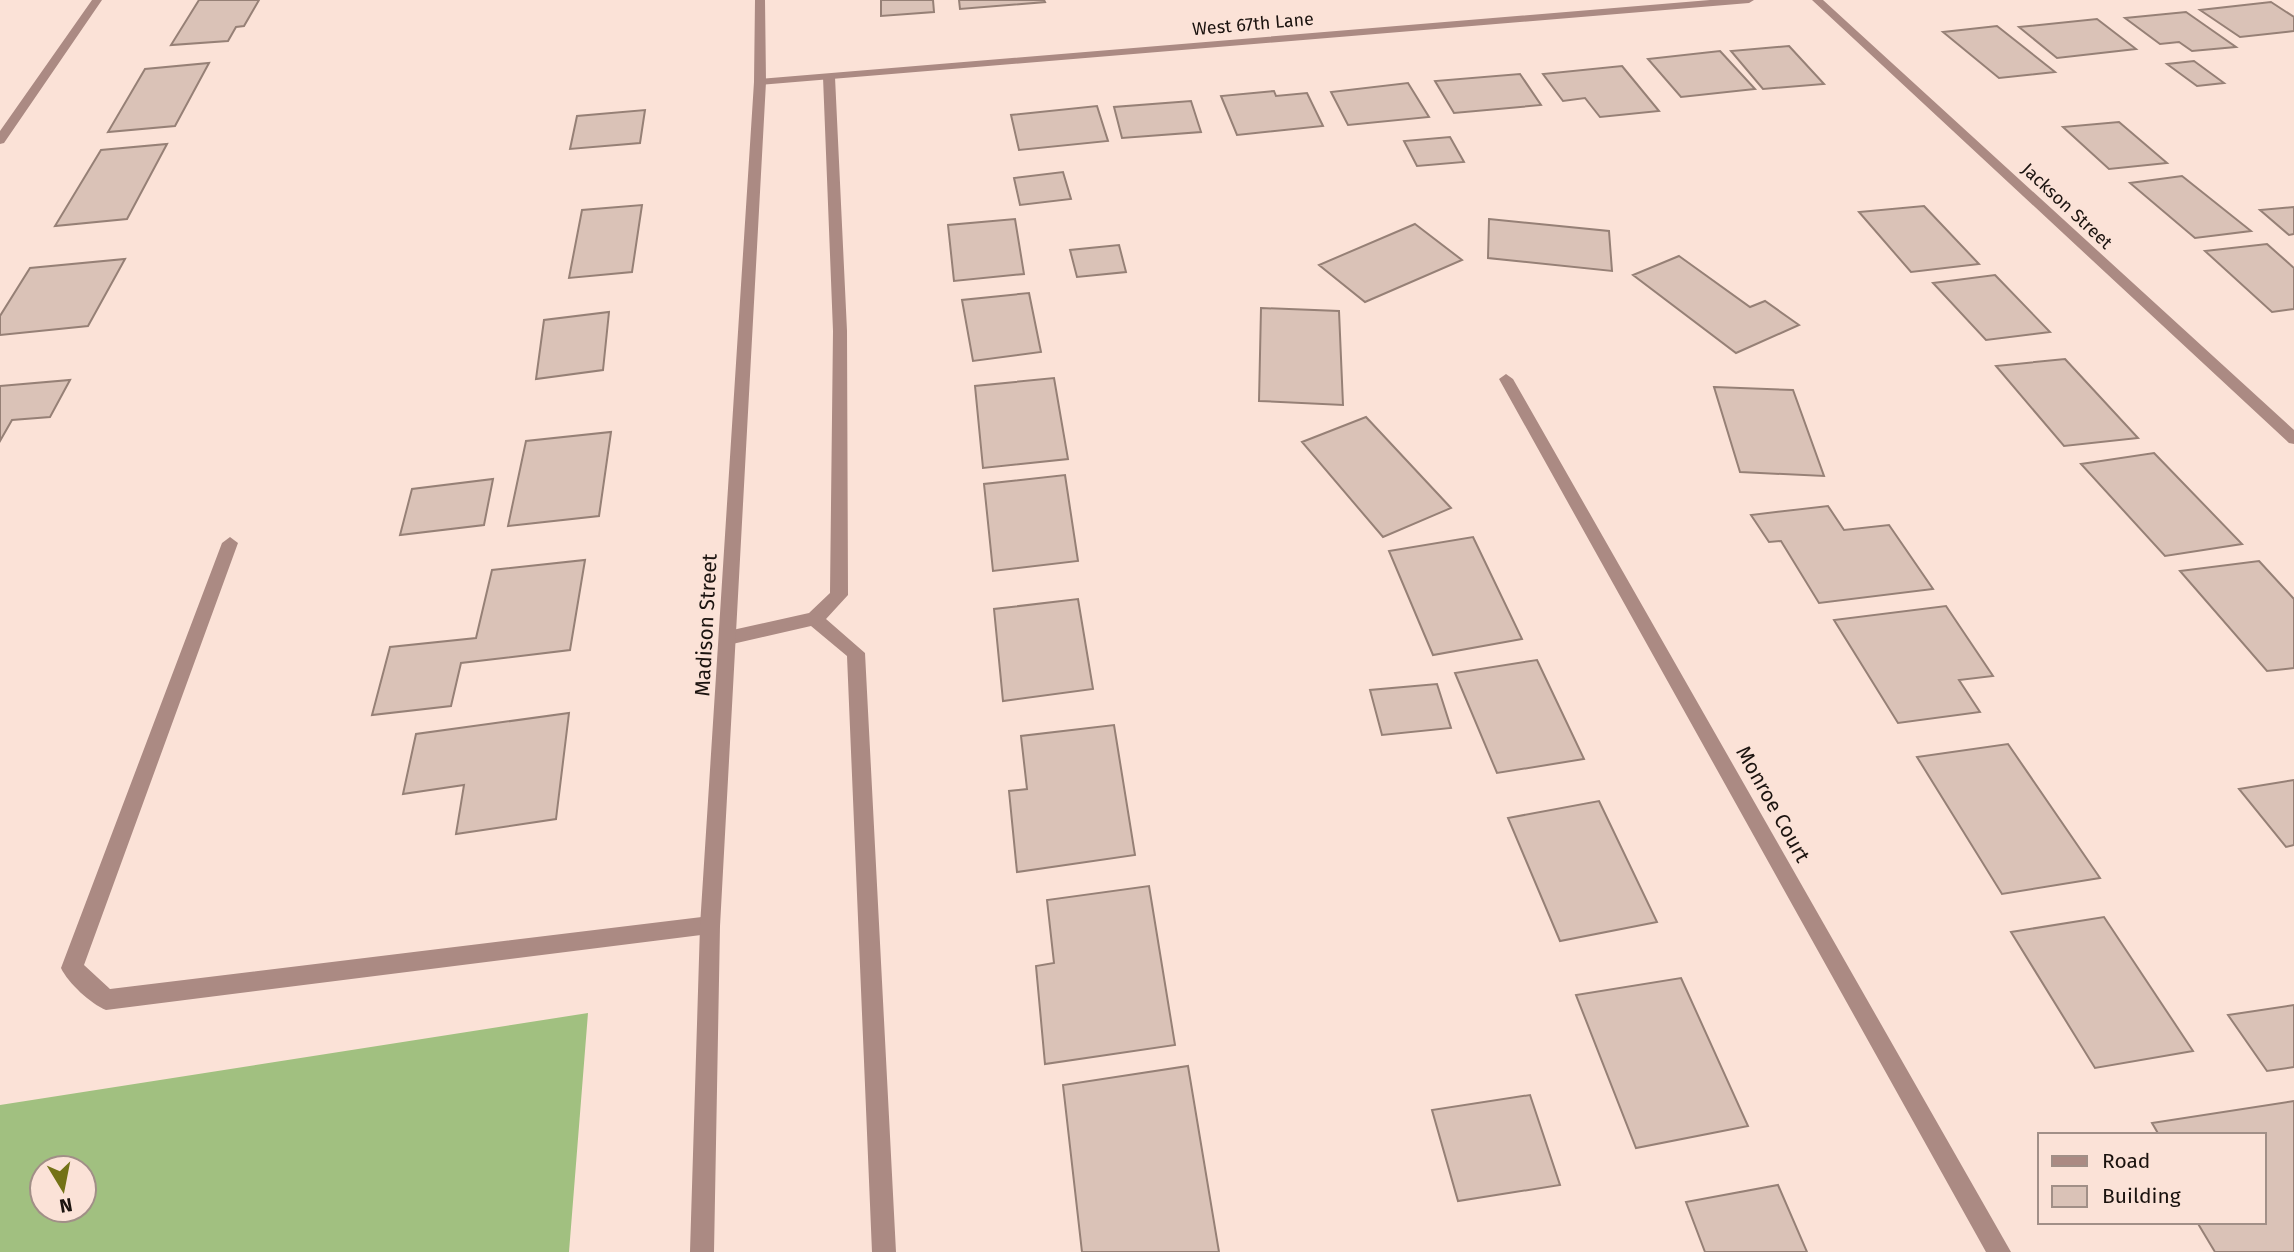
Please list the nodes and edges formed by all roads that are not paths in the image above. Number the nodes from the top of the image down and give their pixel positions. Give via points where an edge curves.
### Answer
1 (96, 0) edge
2 (760, 0) edge
3 (1749, 0) edge
4 (1817, 0) edge
5 (829, 77) junction
6 (760, 82) junction
7 (0, 140) edge
8 (1506, 379) dead end
9 (2294, 439) edge
10 (230, 543) dead end
11 (814, 619) junction
12 (728, 638) junction
13 (710, 926) junction
14 (702, 1252) edge
15 (884, 1252) edge
16 (1999, 1252) edge

1 - 7 street
2 - 6 street, Madison Street
3 - 5 street, West 67th Lane
4 - 9 street, Jackson Street
5 - 6 street, West 67th Lane
5 - 11 street via 840,331 839,595
6 - 12 street, Madison Street
8 - 16 street, Monroe Court
10 - 13 street via 72,968 106,1000
11 - 12 street
11 - 15 street via 856,653
12 - 13 street, Madison Street
13 - 14 street, Madison Street

